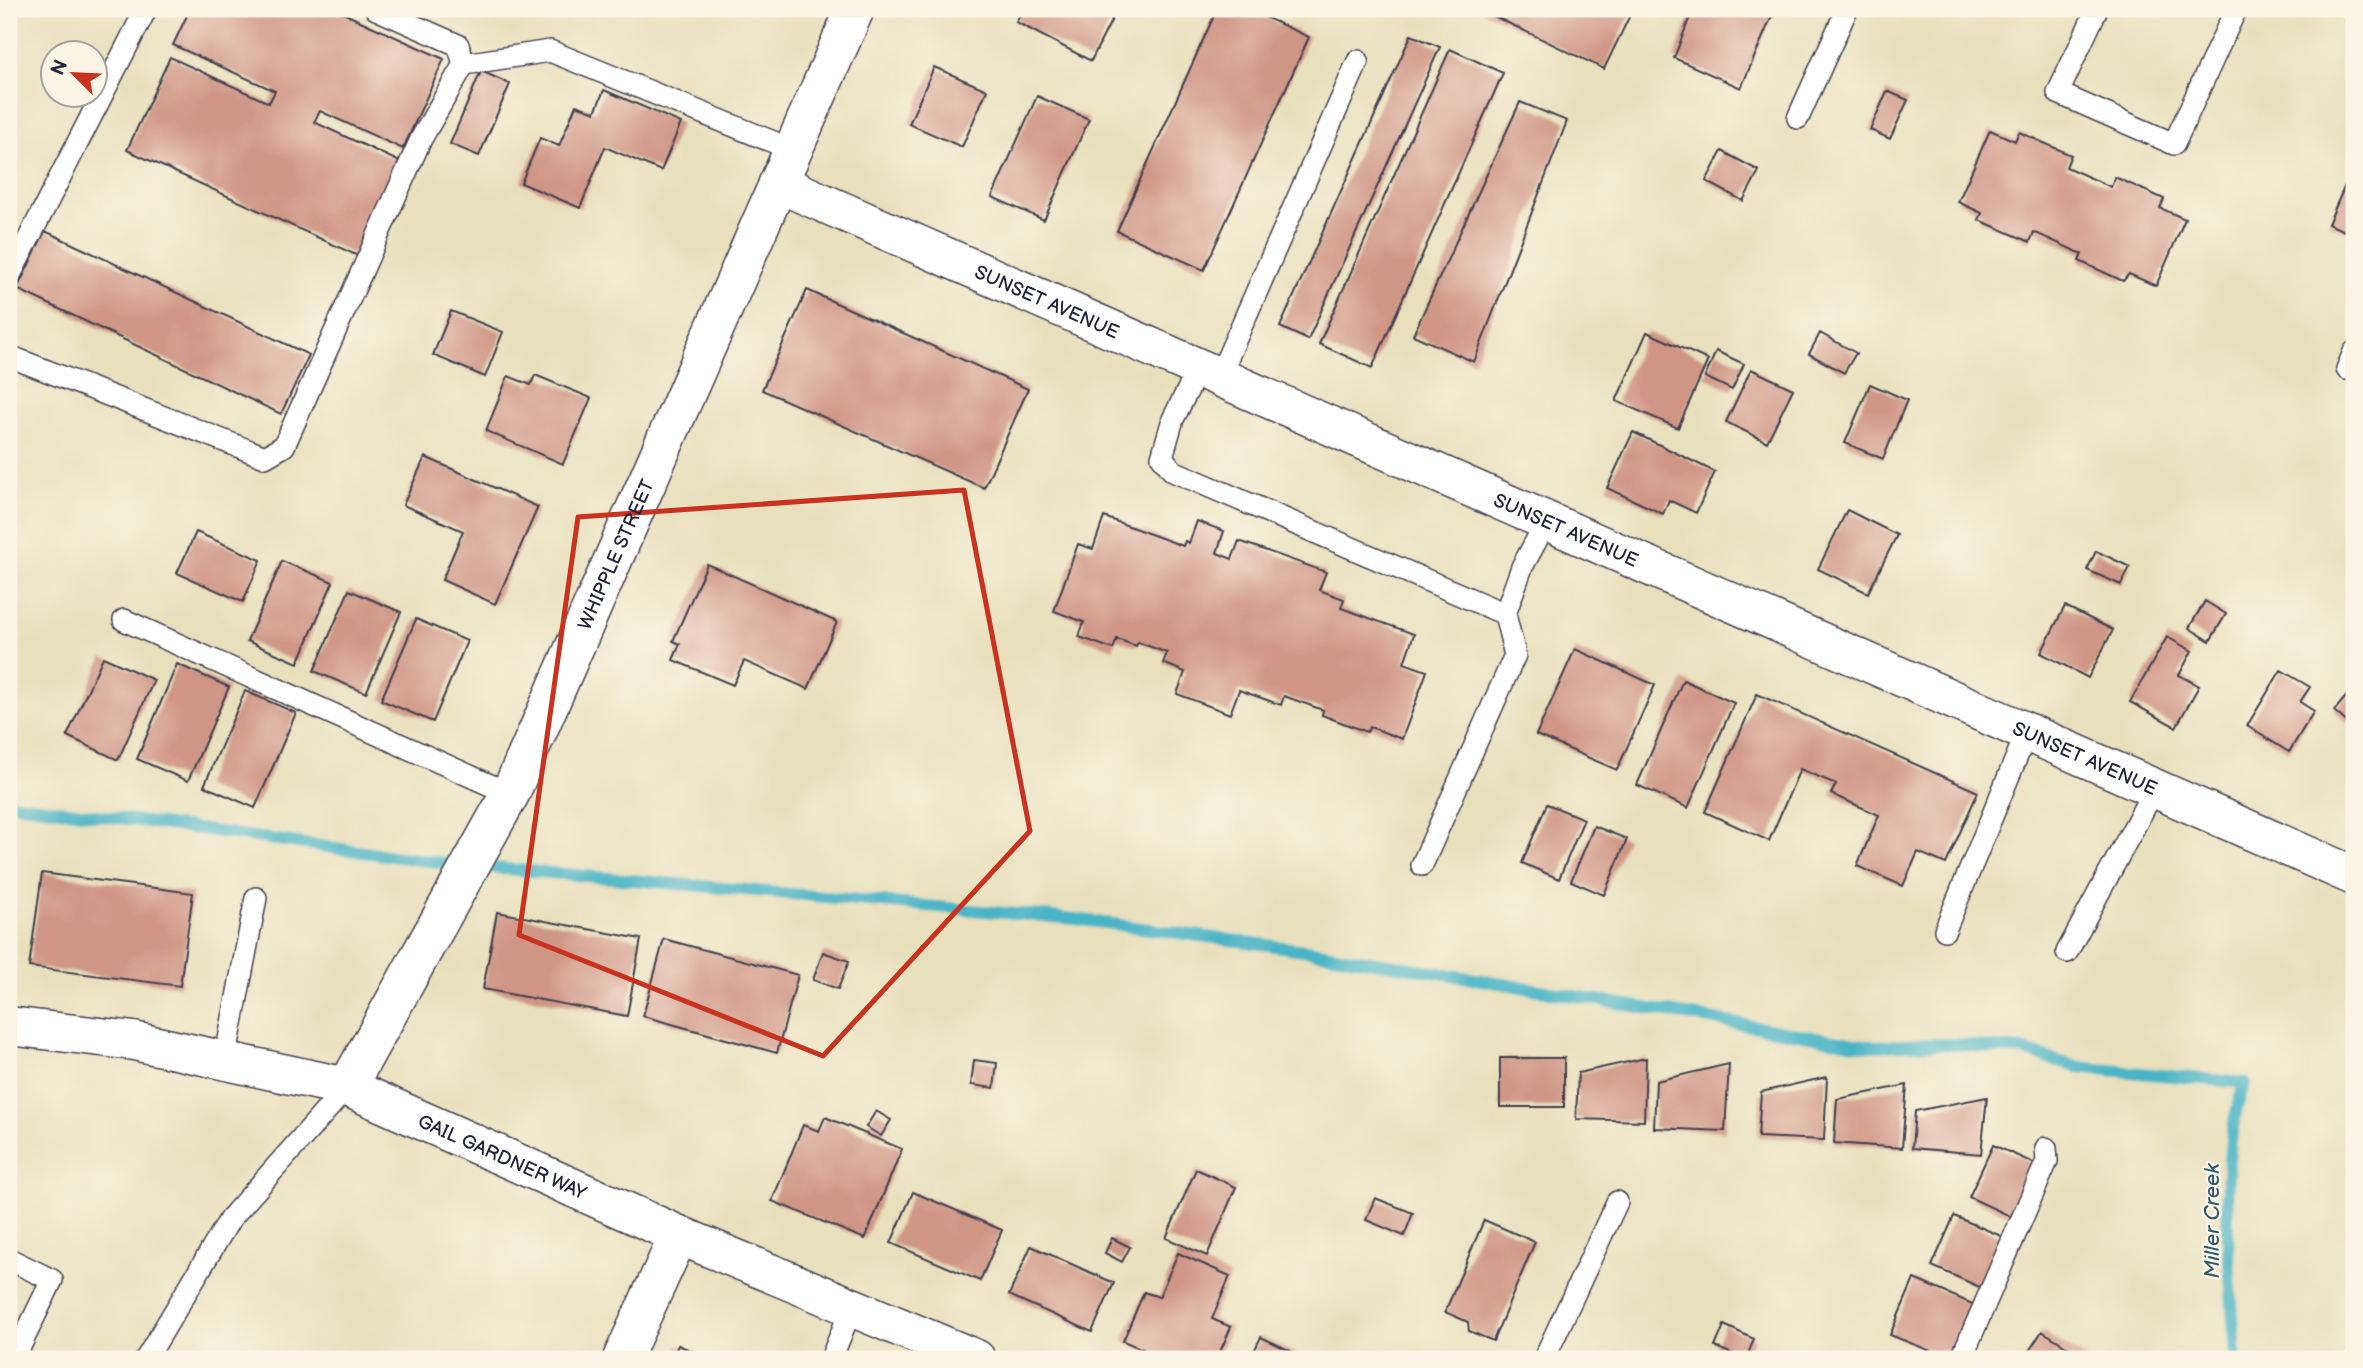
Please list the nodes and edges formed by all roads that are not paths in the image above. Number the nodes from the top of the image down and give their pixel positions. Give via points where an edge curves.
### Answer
1 (146, 9) edge
2 (376, 9) edge
3 (855, 9) edge
4 (1847, 9) edge
5 (2097, 9) edge
6 (2236, 9) edge
7 (1358, 61) dead end
8 (464, 64) junction
9 (1798, 118) dead end
10 (785, 167) junction
11 (9, 277) edge
12 (9, 356) edge
13 (1209, 373) junction
14 (1547, 521) junction
15 (1505, 614) junction
16 (124, 620) dead end
17 (2027, 732) junction
18 (2155, 788) junction
19 (510, 794) junction
20 (1422, 865) dead end
21 (2354, 876) edge
22 (257, 898) dead end
23 (1945, 930) dead end
24 (2067, 952) dead end
25 (9, 1026) edge
26 (225, 1060) junction
27 (347, 1087) junction
28 (2046, 1148) dead end
29 (1617, 1202) dead end
30 (679, 1235) junction
31 (9, 1259) edge
32 (852, 1307) junction
33 (14, 1359) edge
34 (146, 1359) edge
35 (622, 1359) edge
36 (831, 1359) edge
37 (976, 1359) edge
38 (1544, 1359) edge
39 (1961, 1359) edge

1 - 11 lane
2 - 8 lane via 458,45
3 - 10 street, WHIPPLE STREET
4 - 9 lane
5 - 6 lane via 2058,93 2174,144
7 - 13 lane
8 - 10 lane via 551,51
8 - 12 lane via 422,139 284,446 265,457
10 - 13 street, SUNSET AVENUE
10 - 19 street, WHIPPLE STREET
13 - 14 street, SUNSET AVENUE
13 - 15 lane via 1173,419 1161,457 1173,471
14 - 15 lane via 1522,566
14 - 17 street, SUNSET AVENUE
15 - 20 lane via 1515,654
16 - 19 lane
17 - 18 street, SUNSET AVENUE
17 - 23 lane
18 - 21 street, SUNSET AVENUE
18 - 24 lane
19 - 27 street, WHIPPLE STREET
22 - 26 lane
25 - 26 street, GAIL GARDNER WAY via 134,1041
26 - 27 street, GAIL GARDNER WAY
27 - 30 street, GAIL GARDNER WAY
27 - 34 lane via 230,1219
28 - 39 lane via 2046,1161
29 - 38 lane
30 - 32 street, GAIL GARDNER WAY
30 - 35 street
31 - 33 lane via 52,1280
32 - 36 lane
32 - 37 street, GAIL GARDNER WAY

